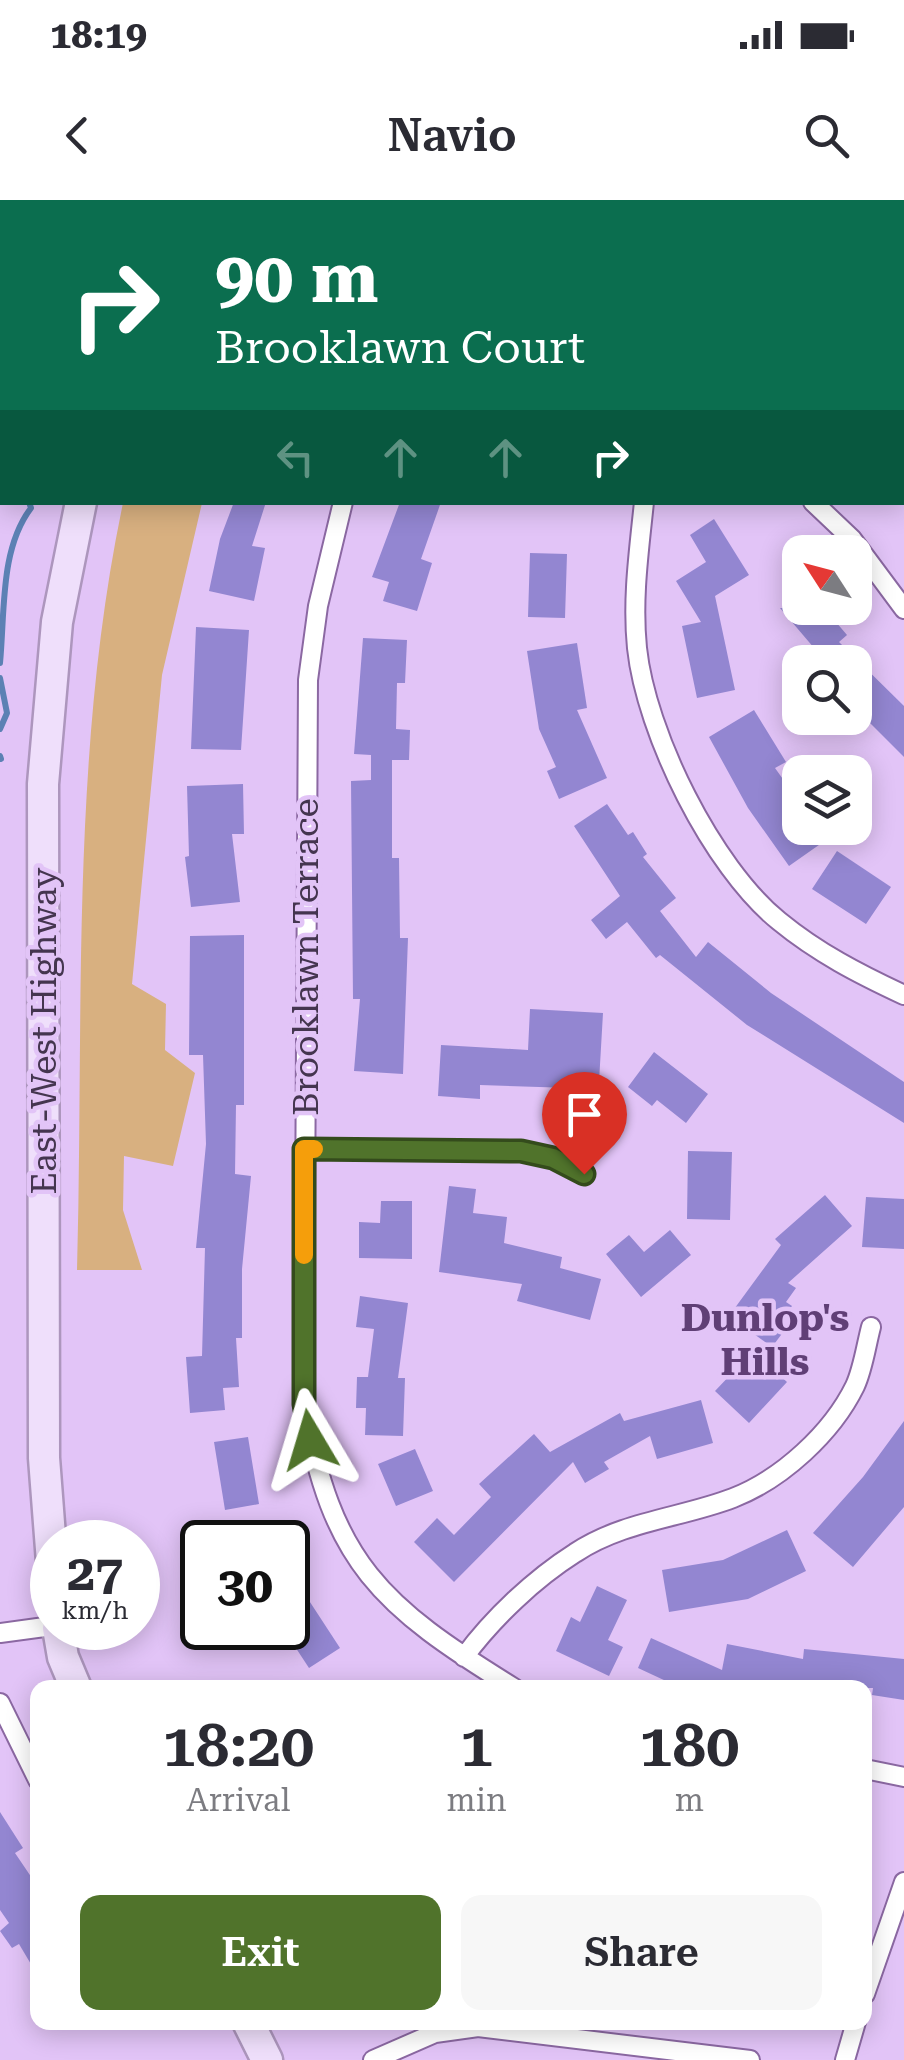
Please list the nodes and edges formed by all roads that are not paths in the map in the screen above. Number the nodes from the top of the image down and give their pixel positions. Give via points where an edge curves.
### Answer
1 (79, 505) edge
2 (343, 505) edge
3 (644, 505) edge
4 (817, 505) edge
5 (904, 609) edge
6 (904, 995) edge
7 (304, 1149) junction
8 (584, 1174) dead end
9 (871, 1327) dead end
10 (49, 1520) edge
11 (30, 1630) edge
12 (0, 1633) edge
13 (61, 1650) edge
14 (464, 1657) junction
15 (73, 1680) edge
16 (501, 1680) edge
17 (0, 1703) edge
18 (30, 1764) edge
19 (872, 1770) edge
20 (904, 1777) edge
21 (904, 1882) edge
22 (872, 1974) edge
23 (252, 2030) edge
24 (460, 2030) edge
25 (536, 2030) edge
26 (854, 2030) edge
27 (267, 2060) edge
28 (373, 2060) edge
29 (750, 2060) edge
30 (845, 2060) edge

1 - 10 main road, East-West Highway via 57,622 43,784
2 - 7 street, Brooklawn Terrace via 308,680
3 - 6 street via 634,598 638,650 648,703 687,800 776,919 839,965
4 - 5 street
7 - 8 street via 521,1151
7 - 14 street, Brooklawn Terrace via 304,1404 316,1476 340,1534 373,1582
9 - 14 street via 855,1385 796,1460 735,1497 628,1528 575,1552 486,1627
11 - 12 street
13 - 15 main road
14 - 16 street, Brooklawn Terrace
17 - 18 street
19 - 20 street
21 - 22 street
23 - 27 main road
24 - 28 street
25 - 29 street
26 - 30 street

